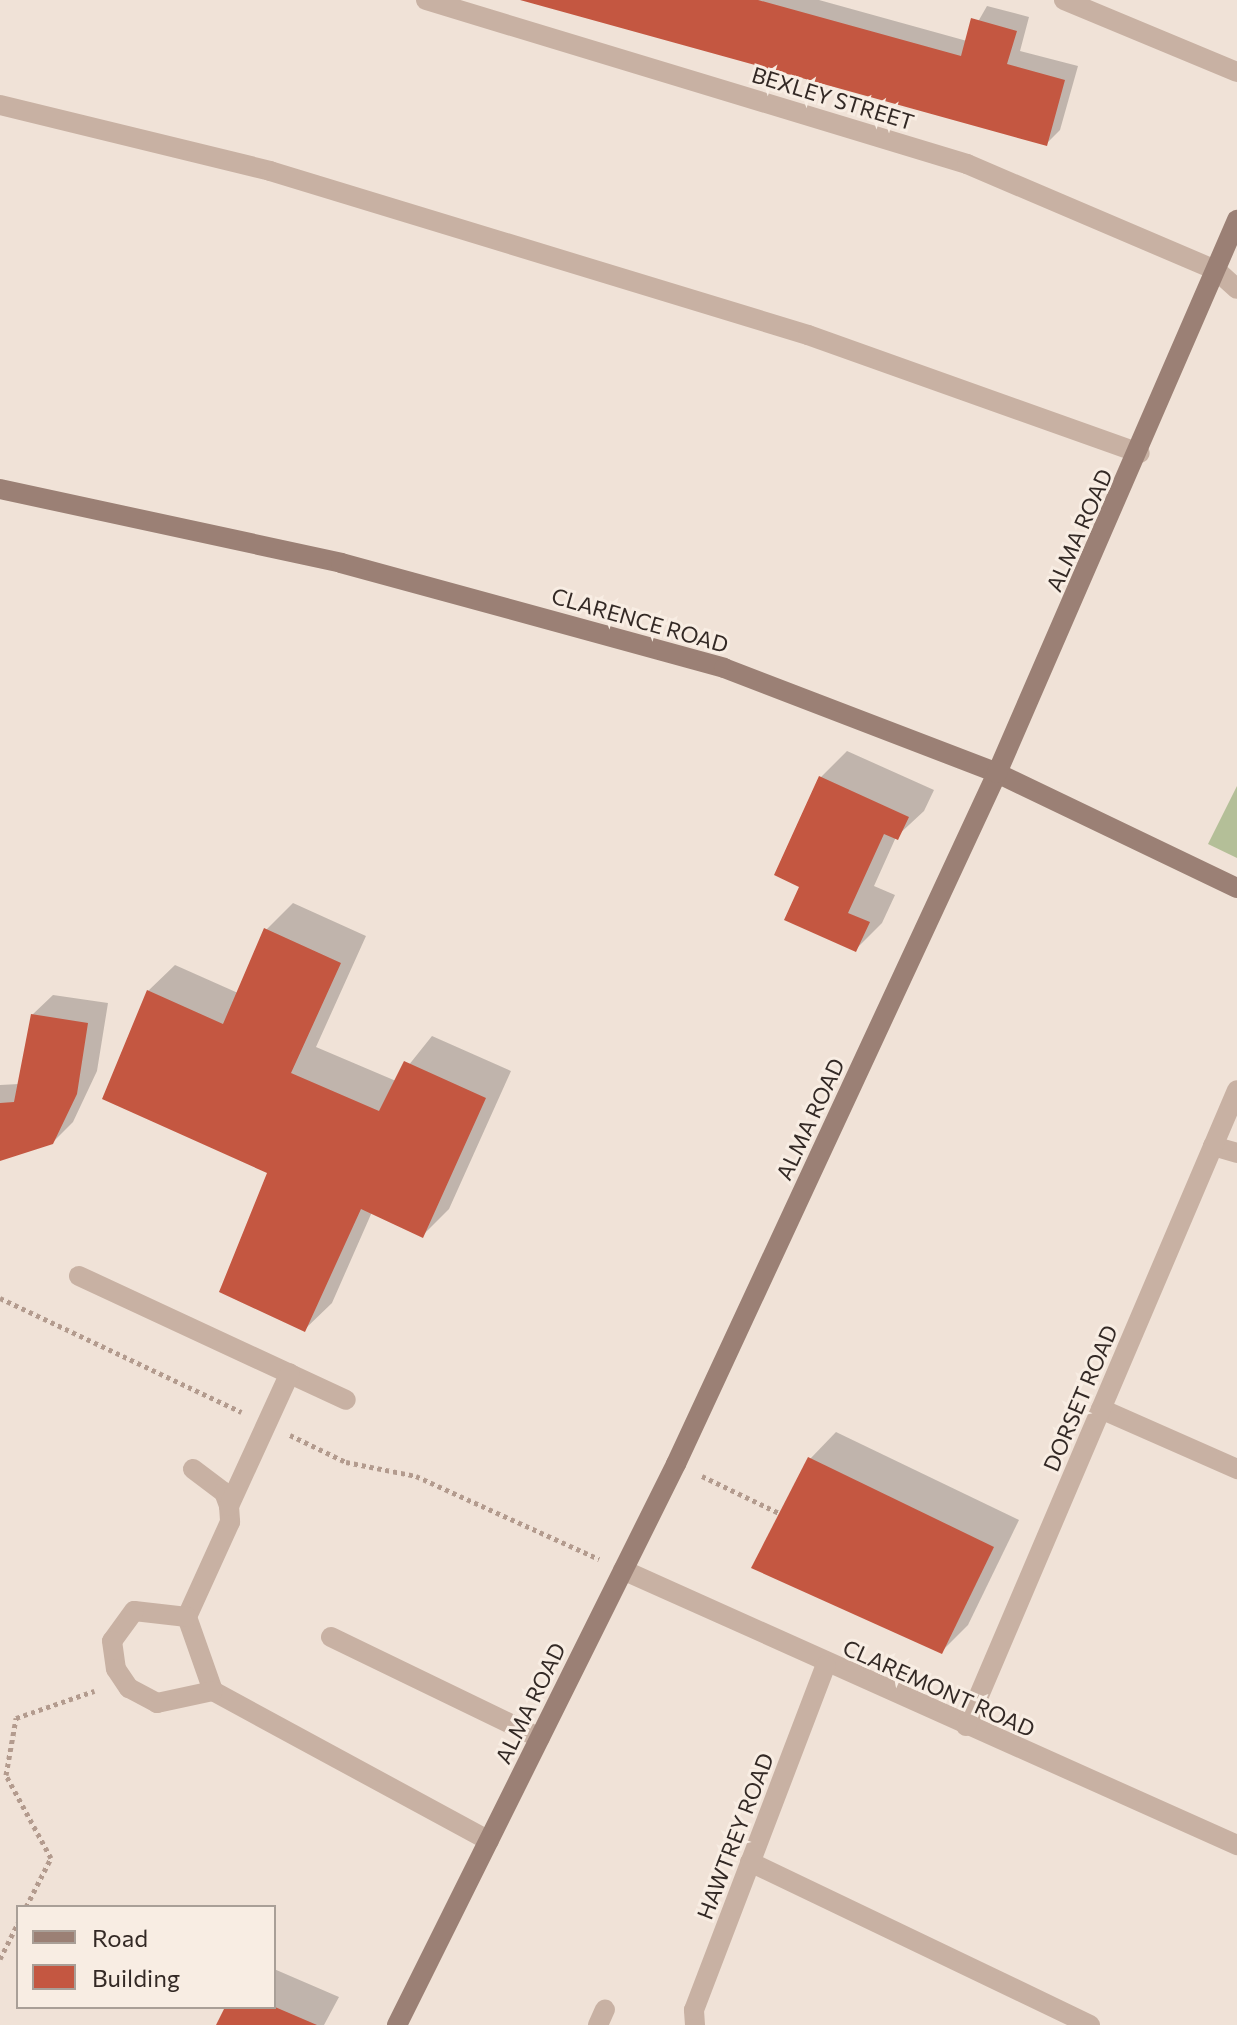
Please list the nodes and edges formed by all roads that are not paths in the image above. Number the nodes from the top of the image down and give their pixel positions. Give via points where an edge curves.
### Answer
1 (426, 0) edge
2 (1064, 0) edge
3 (1237, 72) edge
4 (0, 105) edge
5 (1237, 220) edge
6 (1216, 270) junction
7 (1237, 289) edge
8 (1140, 453) junction
9 (0, 489) edge
10 (997, 773) junction
11 (1237, 888) edge
12 (1237, 1090) edge
13 (1213, 1146) junction
14 (1237, 1153) edge
15 (79, 1276) dead end
16 (290, 1373) junction
17 (346, 1400) dead end
18 (1101, 1409) junction
19 (193, 1469) dead end
20 (1237, 1469) edge
21 (229, 1506) junction
22 (623, 1570) junction
23 (187, 1617) junction
24 (331, 1637) dead end
25 (826, 1665) junction
26 (213, 1691) junction
27 (966, 1726) junction
28 (540, 1738) junction
29 (489, 1841) junction
30 (1237, 1845) edge
31 (750, 1862) junction
32 (397, 2025) edge
33 (695, 2025) edge
34 (1090, 2025) edge

1 - 6 street, BEXLEY STREET via 967,164
2 - 3 street
4 - 8 street via 270,171 808,335
5 - 6 street, ALMA ROAD
6 - 7 street, BEXLEY STREET
6 - 8 street, ALMA ROAD
8 - 10 street, ALMA ROAD
9 - 10 street, CLARENCE ROAD via 341,563 724,668
10 - 11 street, CLARENCE ROAD
10 - 22 street, ALMA ROAD
12 - 13 street, DORSET ROAD
13 - 14 street
13 - 18 street, DORSET ROAD
15 - 16 street
16 - 17 street
16 - 21 street
18 - 20 street
18 - 27 street, DORSET ROAD
19 - 21 street via 224,1492
21 - 23 street via 230,1522
22 - 25 street, CLAREMONT ROAD
22 - 28 street, ALMA ROAD
23 - 26 street
23 - 26 street via 134,1611 112,1641 116,1669 129,1688 157,1703
24 - 28 street
25 - 27 street, CLAREMONT ROAD
25 - 31 street, HAWTREY ROAD
26 - 29 street
27 - 30 street, CLAREMONT ROAD
28 - 29 street, ALMA ROAD
29 - 32 street, ALMA ROAD
31 - 33 street, HAWTREY ROAD via 694,2010
31 - 34 street

